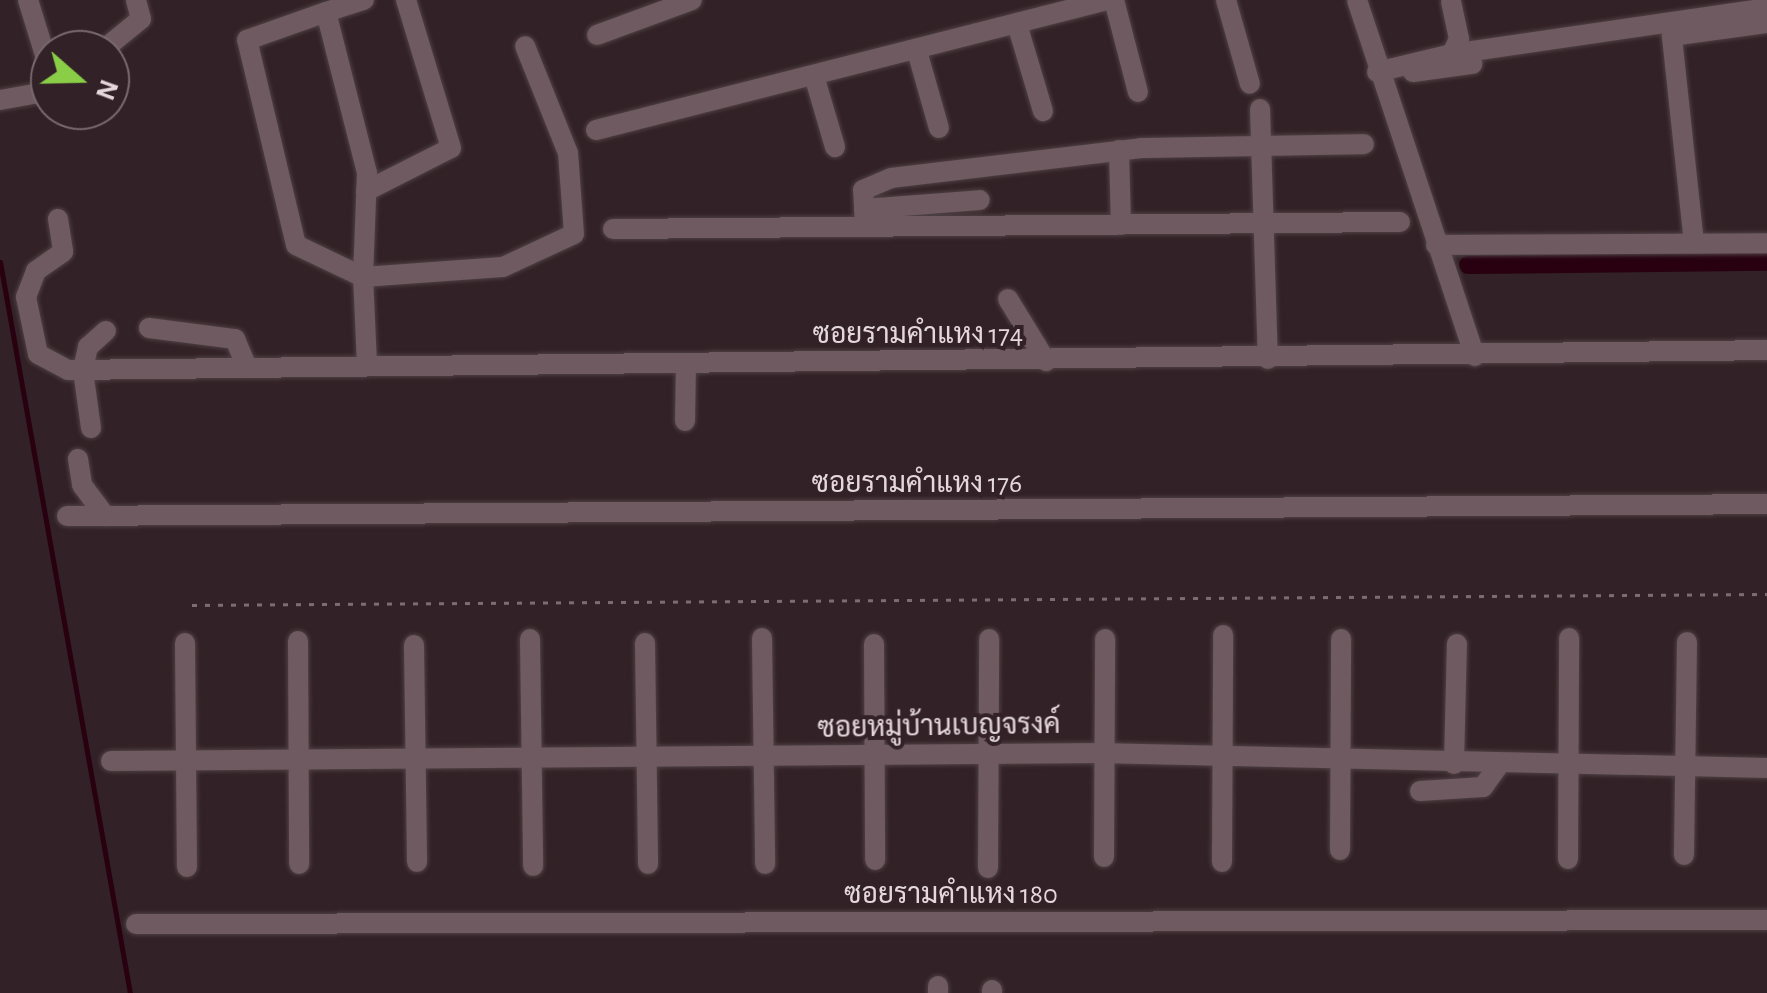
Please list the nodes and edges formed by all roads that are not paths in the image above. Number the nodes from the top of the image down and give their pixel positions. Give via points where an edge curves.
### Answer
1 (28, 0) edge
2 (136, 0) edge
3 (364, 0) edge
4 (406, 0) edge
5 (692, 0) edge
6 (1110, 0) edge
7 (1226, 0) edge
8 (1356, 0) edge
9 (1450, 2) edge
10 (1767, 8) edge
11 (326, 12) junction
12 (1767, 23) edge
13 (1016, 24) junction
14 (37, 30) edge
15 (128, 30) edge
16 (597, 35) dead end
17 (1672, 36) junction
18 (525, 46) dead end
19 (917, 51) junction
20 (1452, 54) junction
21 (1377, 72) junction
22 (1413, 72) dead end
23 (815, 79) junction
24 (1250, 84) dead end
25 (1138, 92) dead end
26 (30, 95) edge
27 (0, 100) edge
28 (1260, 109) dead end
29 (1043, 112) dead end
30 (940, 128) dead end
31 (596, 130) dead end
32 (1364, 144) dead end
33 (1262, 146) junction
34 (835, 147) dead end
35 (1119, 150) junction
36 (366, 191) junction
37 (980, 200) dead end
38 (865, 217) junction
39 (58, 220) dead end
40 (1400, 222) dead end
41 (1264, 223) junction
42 (1121, 224) junction
43 (614, 228) dead end
44 (1694, 243) junction
45 (1767, 243) edge
46 (1436, 246) junction
47 (363, 277) junction
48 (1008, 300) dead end
49 (149, 328) dead end
50 (106, 332) dead end
51 (1767, 350) edge
52 (1476, 356) junction
53 (1268, 359) junction
54 (1046, 361) junction
55 (686, 363) junction
56 (367, 364) junction
57 (247, 367) junction
58 (76, 370) junction
59 (685, 421) dead end
60 (91, 428) dead end
61 (78, 458) dead end
62 (1767, 504) edge
63 (67, 516) dead end
64 (105, 516) junction
65 (1223, 635) dead end
66 (762, 638) dead end
67 (1569, 638) dead end
68 (530, 639) dead end
69 (989, 639) dead end
70 (1105, 639) dead end
71 (1341, 639) dead end
72 (298, 642) dead end
73 (1687, 642) dead end
74 (185, 643) dead end
75 (645, 643) dead end
76 (874, 644) dead end
77 (1457, 644) dead end
78 (414, 645) dead end
79 (1103, 753) junction
80 (989, 754) junction
81 (1224, 755) junction
82 (647, 756) junction
83 (875, 756) junction
84 (416, 757) junction
85 (532, 757) junction
86 (762, 757) junction
87 (298, 758) junction
88 (1342, 758) junction
89 (111, 760) dead end
90 (187, 760) junction
91 (1454, 764) junction
92 (1498, 766) junction
93 (1684, 767) junction
94 (1570, 768) junction
95 (1767, 768) edge
96 (1420, 791) dead end
97 (1340, 850) dead end
98 (1104, 856) dead end
99 (1684, 856) dead end
100 (1568, 859) dead end
101 (876, 860) dead end
102 (417, 862) dead end
103 (1222, 862) dead end
104 (300, 864) dead end
105 (648, 864) dead end
106 (764, 864) dead end
107 (187, 866) dead end
108 (533, 866) dead end
109 (988, 868) dead end
110 (1767, 920) edge
111 (136, 924) dead end

1 - 14 street
2 - 15 street via 141,19
3 - 11 street
4 - 36 street via 450,148
5 - 16 street
6 - 13 street
6 - 25 street
7 - 24 street
8 - 21 street
9 - 20 street via 1459,39
10 - 20 street
11 - 36 street
11 - 47 street via 247,40 296,245
12 - 17 street
13 - 19 street
13 - 29 street
17 - 22 street
17 - 44 street
18 - 47 street via 568,154 574,234 503,266
19 - 23 street
19 - 30 street
20 - 21 street
21 - 46 street
23 - 31 street
23 - 34 street
26 - 27 street
28 - 33 street
32 - 33 street
33 - 35 street
33 - 41 street
35 - 38 street via 874,181 863,190
35 - 42 street
36 - 47 street
37 - 38 street
38 - 42 street via 888,233
38 - 43 street
39 - 58 street via 63,252 36,271 26,296 38,354
40 - 41 street
41 - 42 street
41 - 53 street
44 - 45 street
44 - 46 street
46 - 52 street
47 - 56 street
48 - 54 street
49 - 57 street via 235,339
50 - 58 street
51 - 52 street, ซอยรามคำแหง 174
52 - 53 street, ซอยรามคำแหง 174
53 - 54 street, ซอยรามคำแหง 174
54 - 55 street, ซอยรามคำแหง 174
55 - 56 street, ซอยรามคำแหง 174
55 - 59 street
56 - 57 street, ซอยรามคำแหง 174
57 - 58 street, ซอยรามคำแหง 174
58 - 60 street
61 - 64 street via 82,485
62 - 64 street, ซอยรามคำแหง 176
63 - 64 street, ซอยรามคำแหง 176
65 - 81 street
66 - 86 street
67 - 94 street
68 - 85 street
69 - 80 street
70 - 79 street
71 - 88 street
72 - 87 street
73 - 93 street
74 - 90 street
75 - 82 street
76 - 83 street
77 - 91 street
78 - 84 street
79 - 80 street, ซอยหมู่บ้านเบญจรงค์
79 - 81 street, ซอยหมู่บ้านเบญจรงค์
79 - 98 street
80 - 83 street, ซอยหมู่บ้านเบญจรงค์
80 - 109 street
81 - 88 street, ซอยหมู่บ้านเบญจรงค์
81 - 103 street
82 - 85 street, ซอยหมู่บ้านเบญจรงค์
82 - 86 street, ซอยหมู่บ้านเบญจรงค์
82 - 105 street
83 - 86 street, ซอยหมู่บ้านเบญจรงค์
83 - 101 street
84 - 85 street, ซอยหมู่บ้านเบญจรงค์
84 - 87 street, ซอยหมู่บ้านเบญจรงค์
84 - 102 street
85 - 108 street
86 - 106 street
87 - 90 street, ซอยหมู่บ้านเบญจรงค์
87 - 104 street
88 - 91 street, ซอยหมู่บ้านเบญจรงค์
88 - 97 street
89 - 90 street, ซอยหมู่บ้านเบญจรงค์
90 - 107 street
91 - 92 street, ซอยหมู่บ้านเบญจรงค์
92 - 94 street, ซอยหมู่บ้านเบญจรงค์
92 - 96 street via 1484,787
93 - 94 street, ซอยหมู่บ้านเบญจรงค์
93 - 95 street, ซอยหมู่บ้านเบญจรงค์
93 - 99 street
94 - 100 street
110 - 111 street, ซอยรามคำแหง 180

